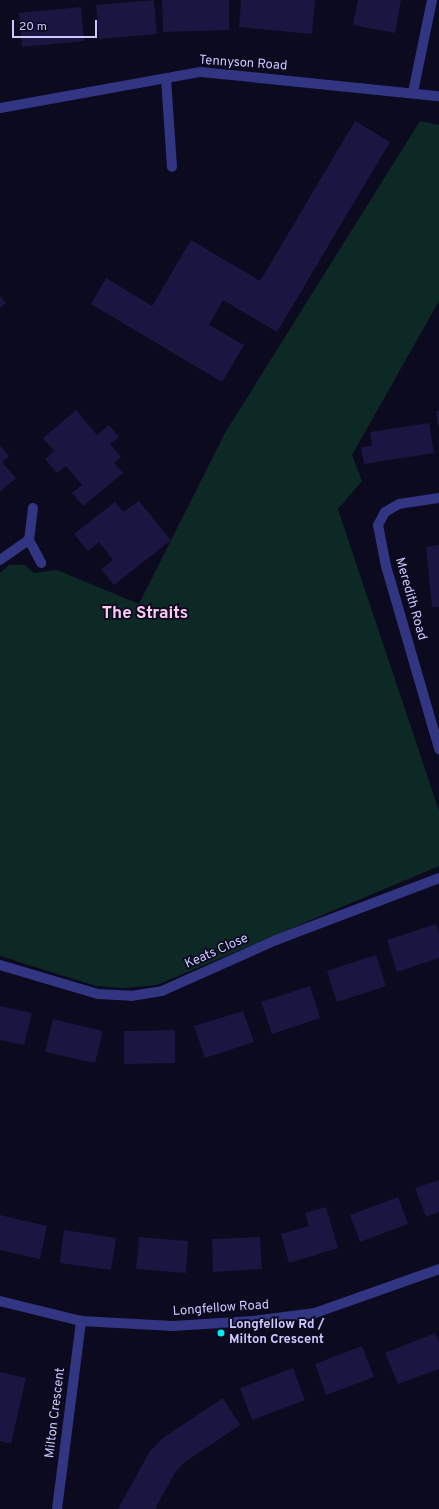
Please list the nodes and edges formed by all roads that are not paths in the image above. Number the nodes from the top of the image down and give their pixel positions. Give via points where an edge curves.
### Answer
1 (432, 0) edge
2 (166, 78) junction
3 (413, 92) junction
4 (439, 96) edge
5 (0, 108) edge
6 (172, 167) dead end
7 (439, 498) edge
8 (33, 508) dead end
9 (29, 540) junction
10 (0, 560) edge
11 (40, 563) dead end
12 (439, 749) edge
13 (439, 878) edge
14 (0, 965) edge
15 (439, 1269) edge
16 (0, 1301) edge
17 (81, 1321) junction
18 (57, 1509) edge

1 - 3 street
2 - 3 street, Tennyson Road via 201,72
2 - 5 street, Tennyson Road
2 - 6 street
3 - 4 street, Tennyson Road
7 - 12 street, Meredith Road via 399,504 385,512 378,525 386,566
8 - 9 street
9 - 10 street
9 - 11 street
13 - 14 street, Keats Close via 276,940 162,991 131,996 98,994
15 - 17 street, Longfellow Road via 315,1313 252,1321 173,1326
16 - 17 street, Longfellow Road
17 - 18 street, Milton Crescent

